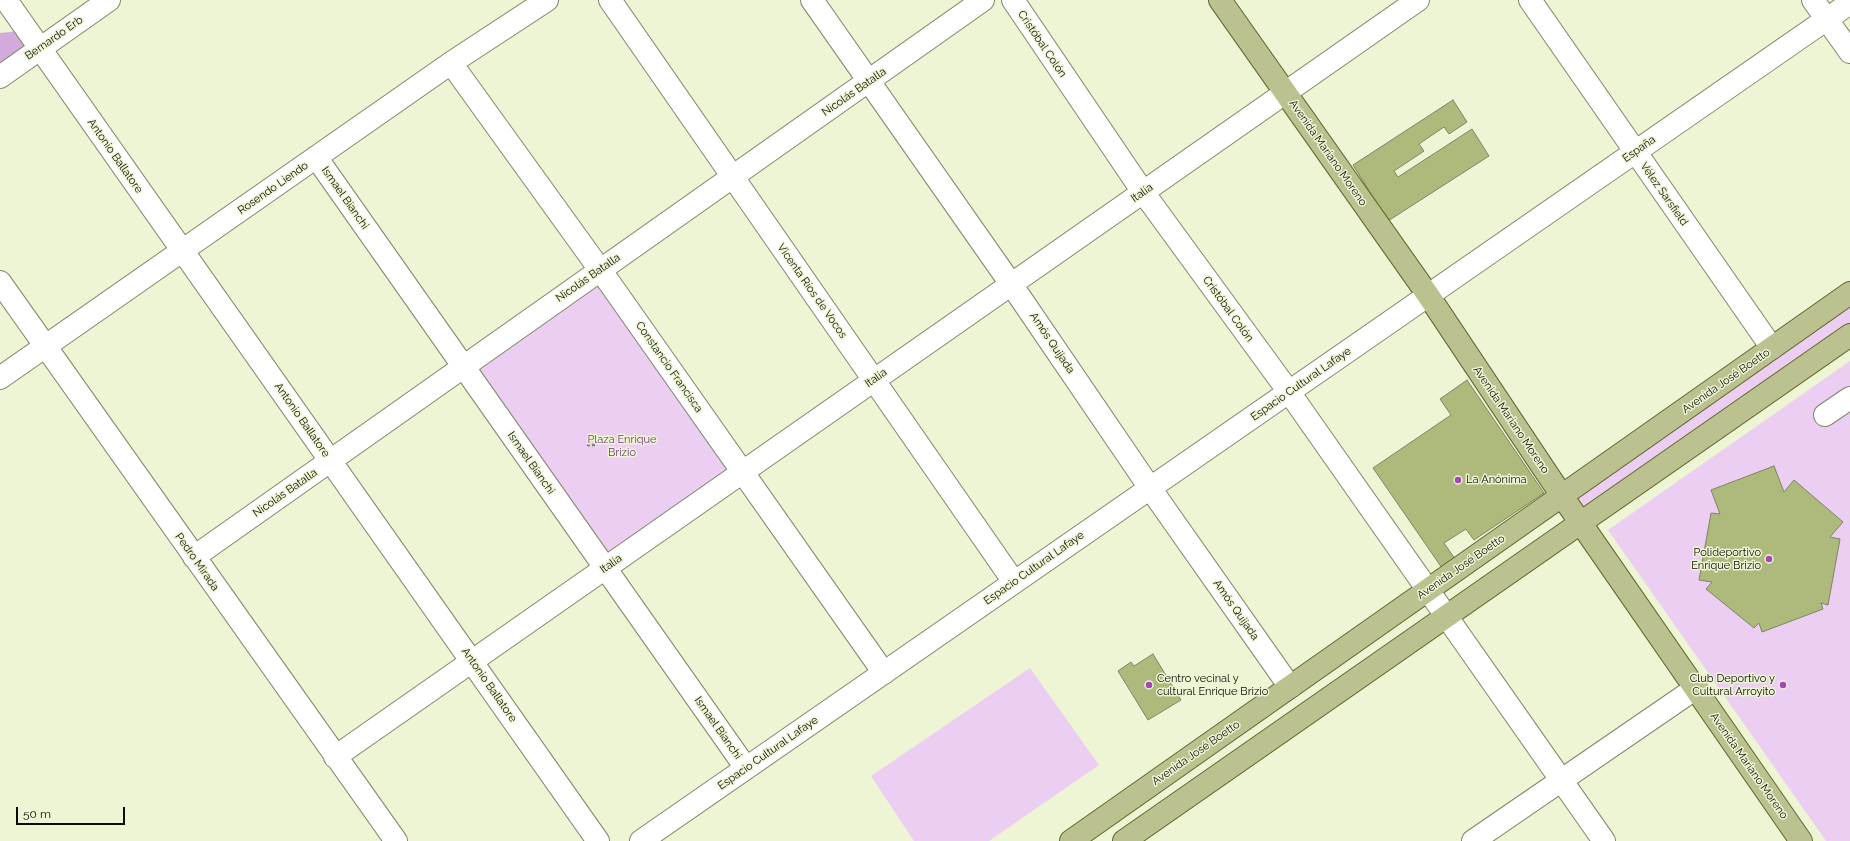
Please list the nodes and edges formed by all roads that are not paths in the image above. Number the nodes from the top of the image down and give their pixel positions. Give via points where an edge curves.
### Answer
1 (6, 0) edge
2 (108, 0) edge
3 (547, 0) edge
4 (610, 0) edge
5 (812, 0) edge
6 (983, 0) edge
7 (1013, 0) edge
8 (1220, 0) edge
9 (1418, 0) edge
10 (1530, 0) edge
11 (1813, 0) edge
12 (1850, 3) edge
13 (1826, 19) junction
14 (40, 49) junction
15 (1850, 52) edge
16 (451, 63) junction
17 (0, 77) edge
18 (869, 81) junction
19 (1286, 92) junction
20 (1635, 152) junction
21 (316, 157) junction
22 (733, 178) junction
23 (1143, 192) junction
24 (183, 250) junction
25 (600, 270) junction
26 (0, 282) edge
27 (1012, 284) junction
28 (1850, 293) edge
29 (1428, 295) junction
30 (1850, 335) edge
31 (45, 346) junction
32 (1772, 348) junction
33 (464, 367) junction
34 (0, 378) edge
35 (874, 380) junction
36 (1289, 392) junction
37 (1850, 398) edge
38 (1825, 414) dead end
39 (330, 461) junction
40 (742, 471) junction
41 (1150, 488) junction
42 (1562, 496) junction
43 (1581, 523) junction
44 (194, 557) junction
45 (605, 568) junction
46 (1014, 582) junction
47 (1428, 590) junction
48 (1446, 616) junction
49 (471, 661) junction
50 (884, 673) junction
51 (1290, 687) junction
52 (1696, 688) junction
53 (335, 757) junction
54 (746, 768) junction
55 (1561, 780) junction
56 (396, 841) edge
57 (598, 841) edge
58 (641, 841) edge
59 (1071, 841) edge
60 (1124, 841) edge
61 (1473, 841) edge
62 (1604, 841) edge
63 (1801, 841) edge

1 - 14 street, Antonio Ballatore
2 - 14 street, Bernardo Erb
3 - 16 street, Rosendo Liendo
4 - 22 street, Vicenta Ríos de Vocos
5 - 18 street, Amós Quijada
6 - 18 street, Nicolás Batalla
7 - 23 street, Cristóbal Colón
8 - 19 main road, Avenida Mariano Moreno
9 - 19 street, Italia
10 - 20 street, Vélez Sarsfield
11 - 13 street
12 - 13 street, España
13 - 15 street
13 - 20 street, España
14 - 17 street, Bernardo Erb
14 - 24 street, Antonio Ballatore
16 - 21 street, Rosendo Liendo
16 - 25 street, Constancio Francisca
18 - 22 street, Nicolás Batalla
18 - 27 street, Amós Quijada
19 - 23 street, Italia
19 - 29 main road, Avenida Mariano Moreno
20 - 29 street, España
20 - 32 street, Vélez Sarsfield
21 - 24 street, Rosendo Liendo
21 - 33 street, Ismael Bianchi
22 - 25 street, Nicolás Batalla
22 - 35 street, Vicenta Ríos de Vocos
23 - 27 street, Italia
23 - 36 street, Cristóbal Colón
24 - 31 street, Rosendo Liendo
24 - 39 street, Antonio Ballatore
25 - 33 street, Nicolás Batalla
25 - 40 street, Constancio Francisca
26 - 31 street, Pedro Mirada
27 - 35 street, Italia
27 - 41 street, Amós Quijada
28 - 32 main road, Avenida José Boetto
29 - 36 street, Espacio Cultural Lafaye
29 - 42 main road, Avenida Mariano Moreno
30 - 43 main road
31 - 34 street, Rosendo Liendo
31 - 44 street, Pedro Mirada
32 - 42 main road, Avenida José Boetto
33 - 39 street, Nicolás Batalla
33 - 45 street, Ismael Bianchi
35 - 40 street, Italia
35 - 46 street, Vicenta Ríos de Vocos
36 - 41 street, Espacio Cultural Lafaye
36 - 47 street, Cristóbal Colón
37 - 38 street
39 - 44 street, Nicolás Batalla
39 - 49 street, Antonio Ballatore
40 - 45 street, Italia
40 - 50 street, Constancio Francisca
41 - 46 street, Espacio Cultural Lafaye
41 - 51 street, Amós Quijada
42 - 43 main road, Avenida Mariano Moreno
42 - 47 main road, Avenida José Boetto
43 - 48 main road
43 - 52 main road, Avenida Mariano Moreno
44 - 53 street, Pedro Mirada
45 - 49 street, Italia
45 - 54 street, Ismael Bianchi
46 - 50 street, Espacio Cultural Lafaye
47 - 48 street, Cristóbal Colón
47 - 51 main road, Avenida José Boetto
48 - 55 street, Cristóbal Colón
48 - 60 main road
49 - 53 street, Italia
49 - 57 street, Antonio Ballatore
50 - 54 street, Espacio Cultural Lafaye
51 - 59 main road, Avenida José Boetto
52 - 55 street
52 - 63 main road, Avenida Mariano Moreno
53 - 56 street, Pedro Mirada
54 - 58 street, Espacio Cultural Lafaye
55 - 61 street
55 - 62 street, Cristóbal Colón

